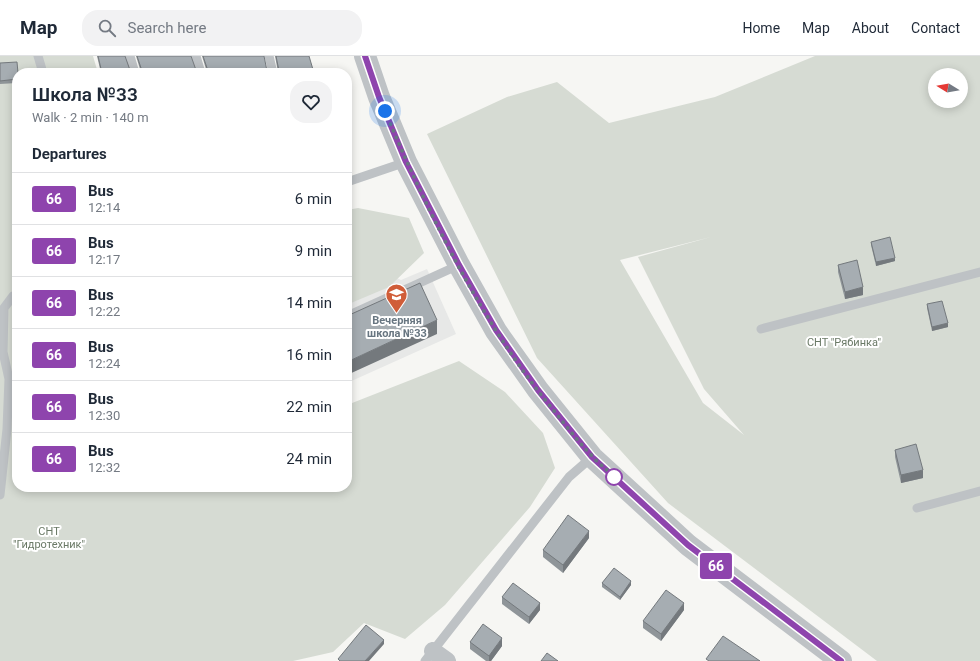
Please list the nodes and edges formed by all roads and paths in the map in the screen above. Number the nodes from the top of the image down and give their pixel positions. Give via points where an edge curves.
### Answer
1 (38, 56) edge
2 (130, 56) edge
3 (196, 56) edge
4 (269, 56) edge
5 (365, 56) edge
6 (42, 68) edge
7 (134, 68) edge
8 (200, 68) edge
9 (272, 68) edge
10 (406, 162) junction
11 (352, 180) edge
12 (459, 265) junction
13 (980, 272) edge
14 (12, 297) edge
15 (352, 314) edge
16 (761, 329) dead end
17 (2, 353) edge
18 (592, 457) junction
19 (980, 491) edge
20 (0, 495) edge
21 (917, 508) dead end
22 (435, 658) edge
23 (841, 661) edge

1 - 6 lane
2 - 7 lane
3 - 8 lane
4 - 9 lane
5 - 10 street
10 - 11 lane
10 - 12 street
12 - 15 lane
12 - 18 street via 508,348
13 - 16 lane
14 - 17 lane via 4,308
17 - 20 lane via 9,379
18 - 22 lane via 569,477
18 - 23 street via 688,545
19 - 21 lane

